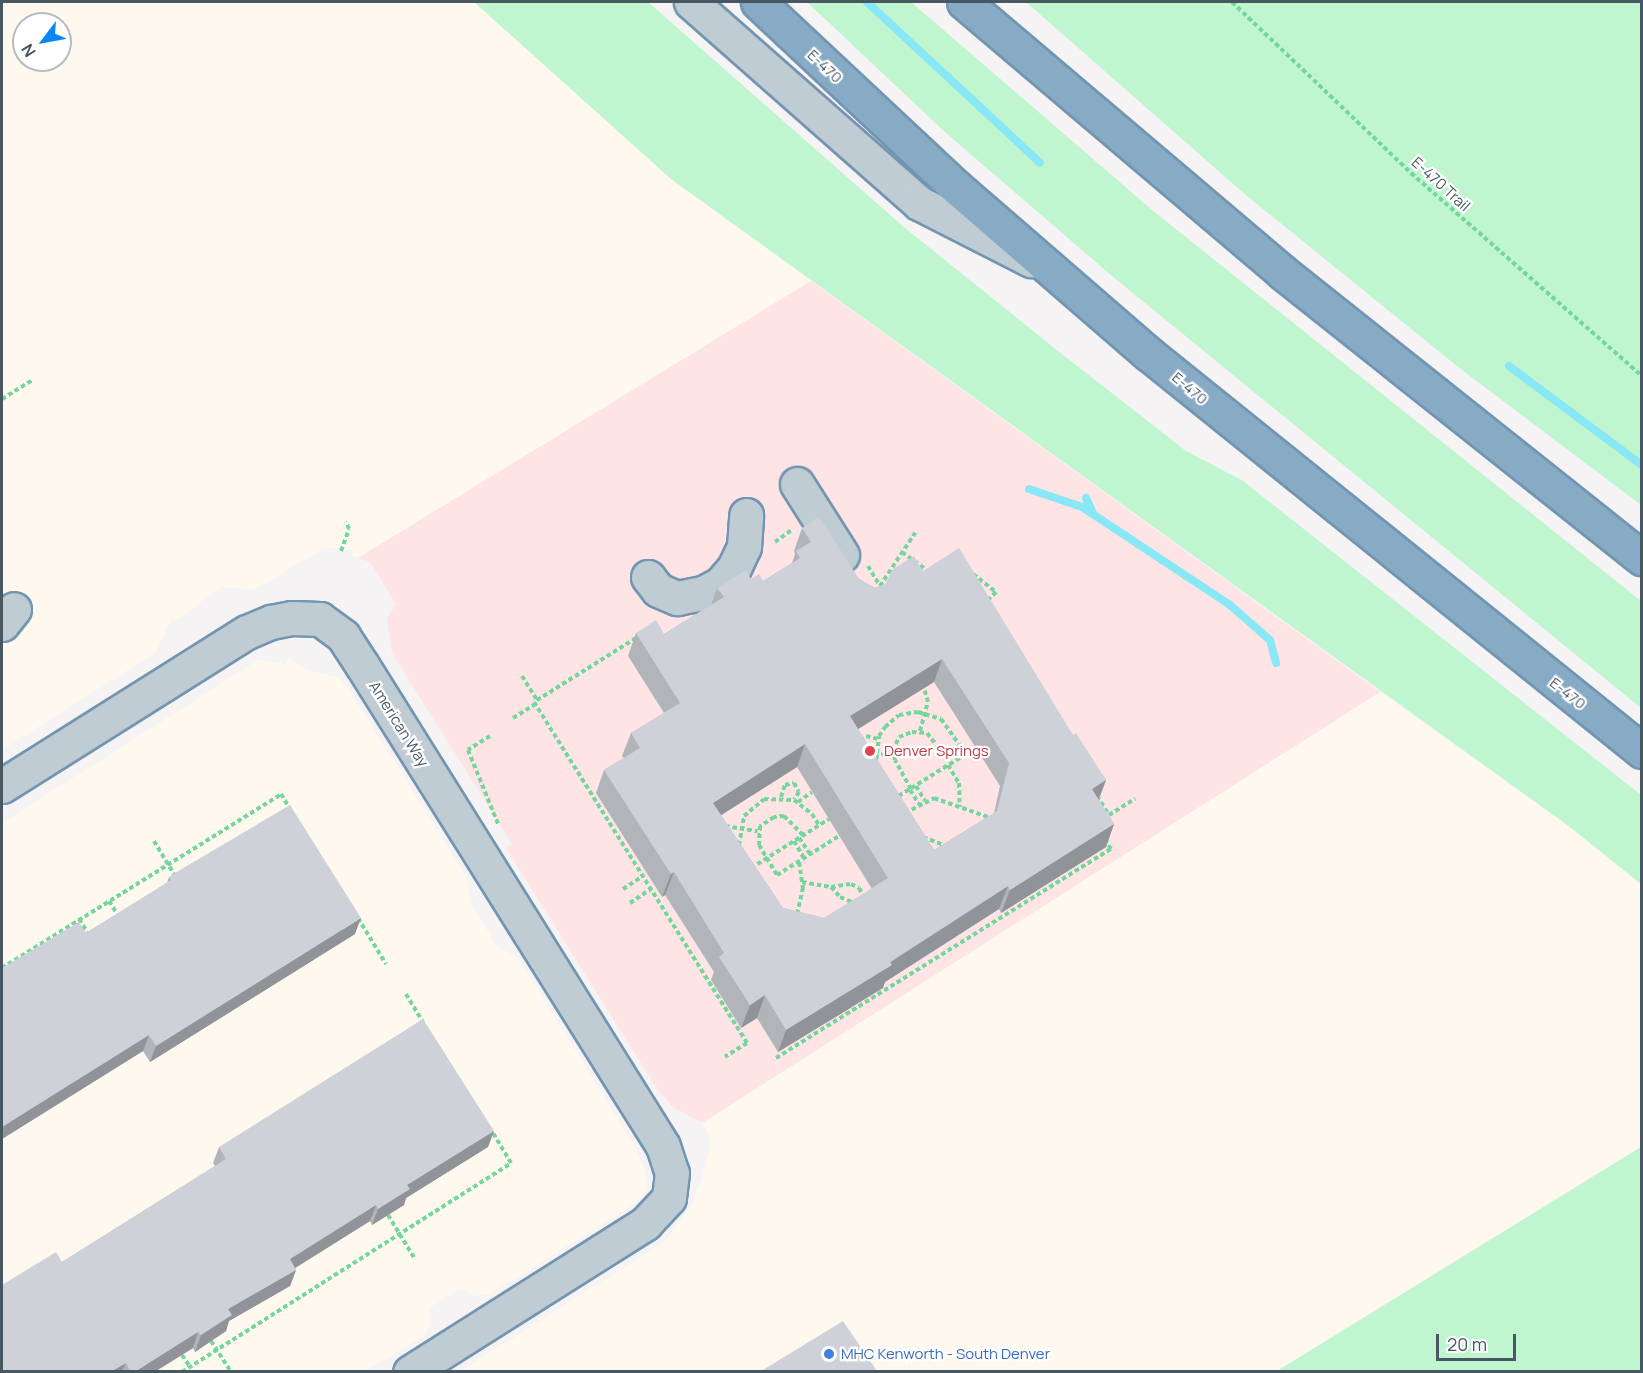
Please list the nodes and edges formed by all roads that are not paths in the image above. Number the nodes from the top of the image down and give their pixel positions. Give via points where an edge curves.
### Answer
1 (691, 2) edge
2 (758, 2) edge
3 (975, 8) edge
4 (1047, 268) junction
5 (797, 484) dead end
6 (746, 515) dead end
7 (1641, 558) edge
8 (862, 571) road end
9 (648, 577) dead end
10 (1641, 752) edge
11 (2, 786) edge
12 (410, 1371) edge

1 - 4 street via 919,203
2 - 4 highway, E-470
3 - 7 highway via 1282,272
4 - 10 highway, E-470 via 1268,452
5 - 8 street
6 - 9 street via 747,532 739,558 726,579 711,590 693,596 666,596
11 - 12 street, American Way via 247,632 292,618 320,620 342,636 663,1146 673,1185 665,1204 646,1223

